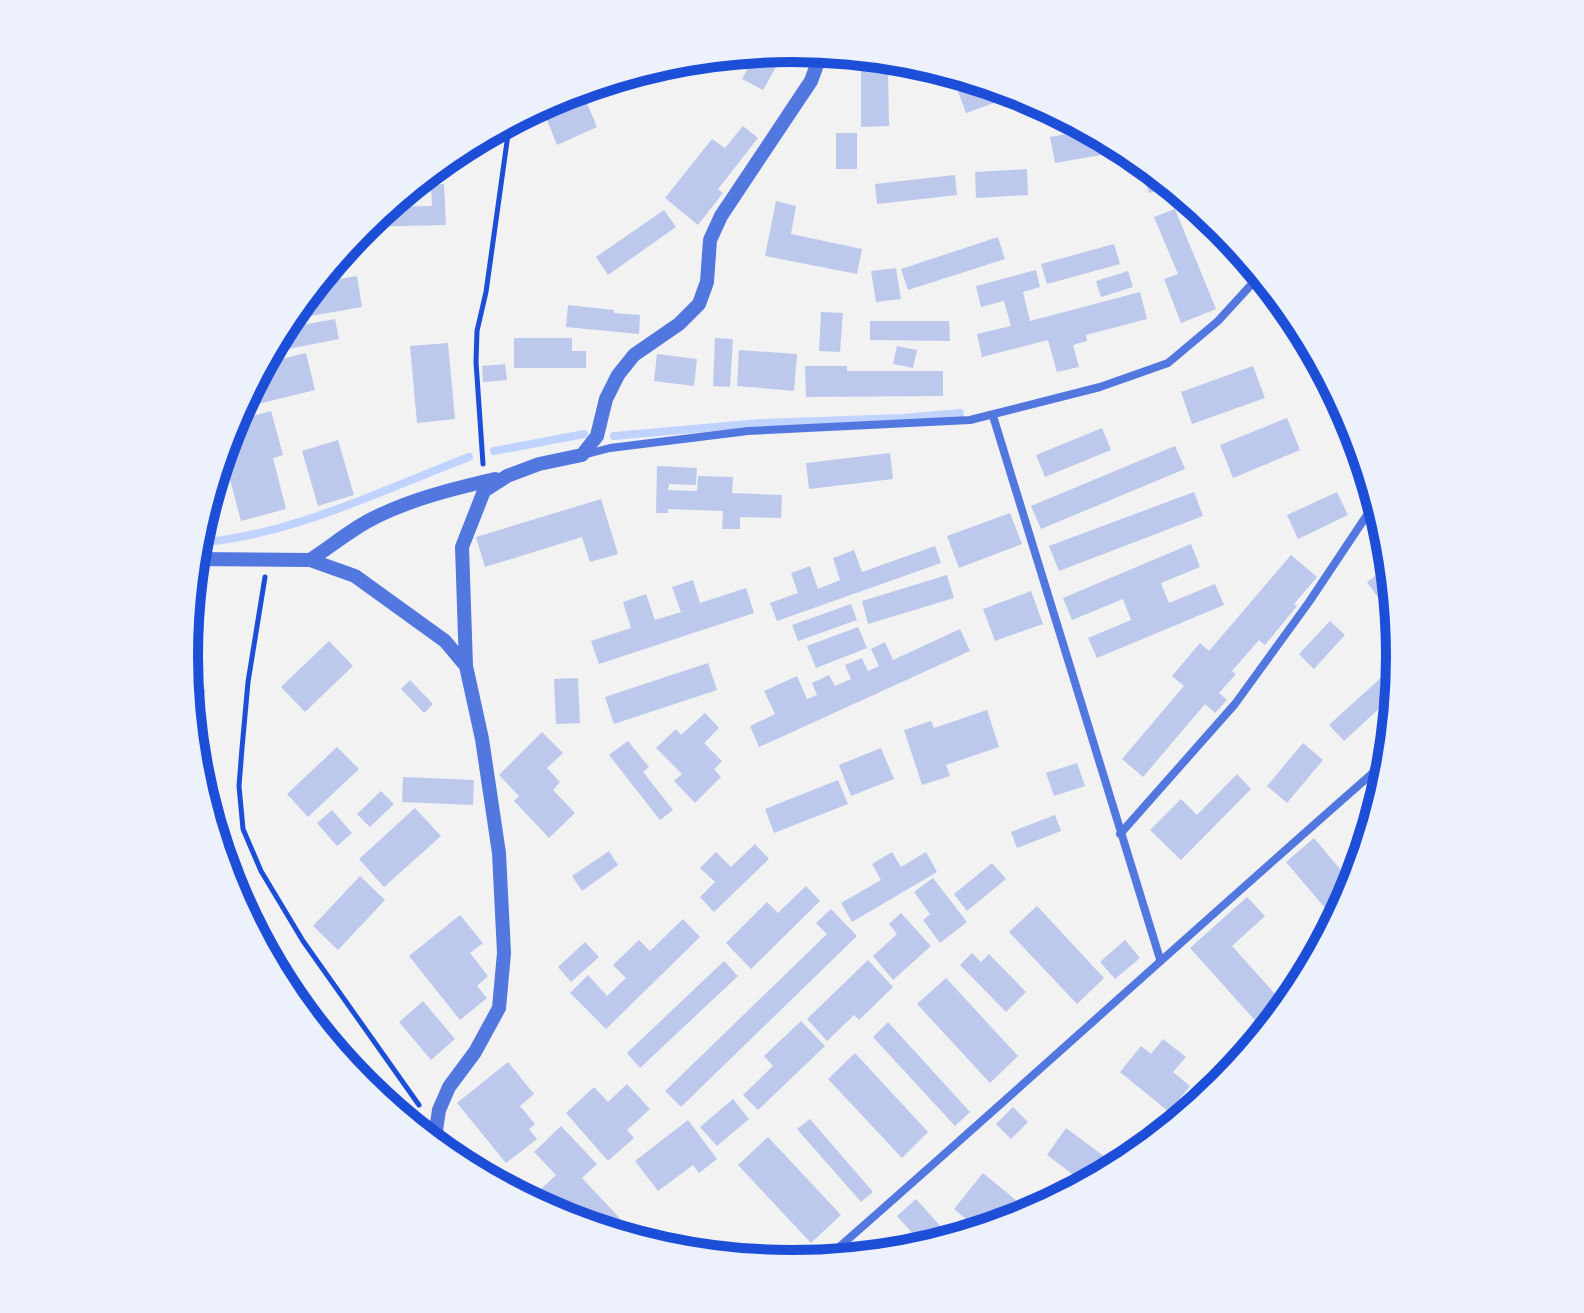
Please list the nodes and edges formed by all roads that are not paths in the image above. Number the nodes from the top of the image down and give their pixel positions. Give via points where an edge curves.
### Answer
1 (818, 63) edge
2 (1253, 282) edge
3 (993, 416) junction
4 (582, 455) junction
5 (507, 476) junction
6 (1368, 513) edge
7 (206, 559) edge
8 (310, 560) junction
9 (466, 666) junction
10 (1375, 771) edge
11 (1120, 834) junction
12 (1160, 959) junction
13 (437, 1133) edge
14 (836, 1249) edge

1 - 4 street via 811,81 721,216 710,240 707,282 699,304 634,355 618,375 597,436
2 - 3 street via 1168,363
3 - 4 street via 748,431
3 - 11 street
4 - 5 street
5 - 8 street via 435,494 368,521
5 - 9 street via 484,491 462,547
6 - 11 street via 1235,704
7 - 8 street
8 - 9 street via 355,576 445,641
9 - 13 street via 499,853 504,953 499,1008 449,1087
10 - 12 street
11 - 12 street
12 - 14 street

